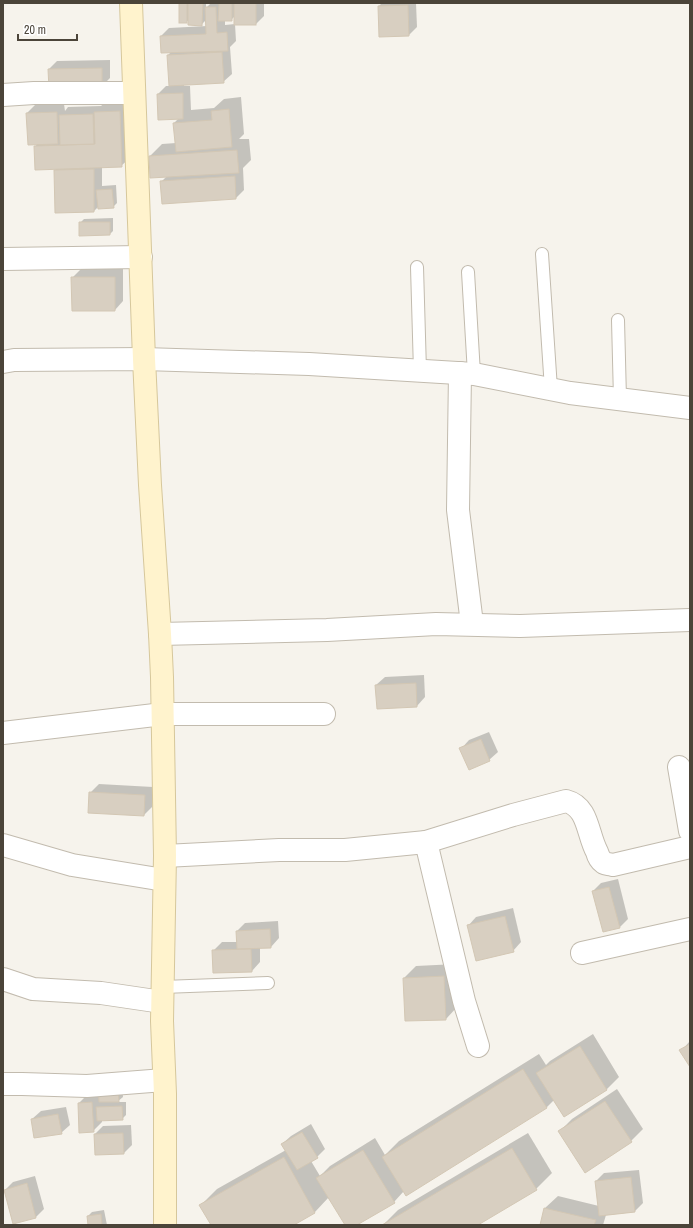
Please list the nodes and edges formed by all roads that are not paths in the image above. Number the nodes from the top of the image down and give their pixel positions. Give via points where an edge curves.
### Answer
1 (131, 3) edge
2 (134, 93) junction
3 (3, 95) edge
4 (542, 254) dead end
5 (140, 257) junction
6 (3, 259) edge
7 (417, 267) dead end
8 (468, 272) dead end
9 (618, 320) dead end
10 (144, 359) junction
11 (3, 362) edge
12 (420, 371) junction
13 (467, 374) junction
14 (551, 389) junction
15 (620, 399) junction
16 (690, 408) edge
17 (690, 620) edge
18 (472, 624) junction
19 (160, 634) junction
20 (163, 714) junction
21 (324, 714) dead end
22 (3, 733) edge
23 (679, 768) dead end
24 (690, 831) edge
25 (426, 842) junction
26 (3, 845) edge
27 (690, 847) edge
28 (165, 856) junction
29 (164, 880) junction
30 (690, 929) edge
31 (582, 954) dead end
32 (3, 978) edge
33 (268, 983) dead end
34 (162, 994) junction
35 (478, 1046) dead end
36 (164, 1080) junction
37 (3, 1084) edge
38 (165, 1225) edge

1 - 2 street
2 - 3 street
2 - 5 street
4 - 14 lane
5 - 6 street
5 - 10 street
7 - 12 lane
8 - 13 lane
9 - 15 lane
10 - 11 street
10 - 12 street via 309,364
10 - 19 street
12 - 13 street
13 - 14 street
13 - 18 street via 458,510
14 - 15 street
15 - 16 street
17 - 18 street via 520,626
18 - 19 street
19 - 20 street
20 - 21 street
20 - 22 street
20 - 28 street
23 - 24 street
25 - 27 street via 513,814 566,801 572,802 581,811 595,849 605,864 612,865
25 - 28 street via 345,850 279,850
25 - 35 street via 464,1001
26 - 29 street via 72,865
28 - 29 street
29 - 34 street
30 - 31 street
32 - 34 street via 33,989
33 - 34 lane
34 - 36 street
36 - 37 street via 87,1086
36 - 38 street

